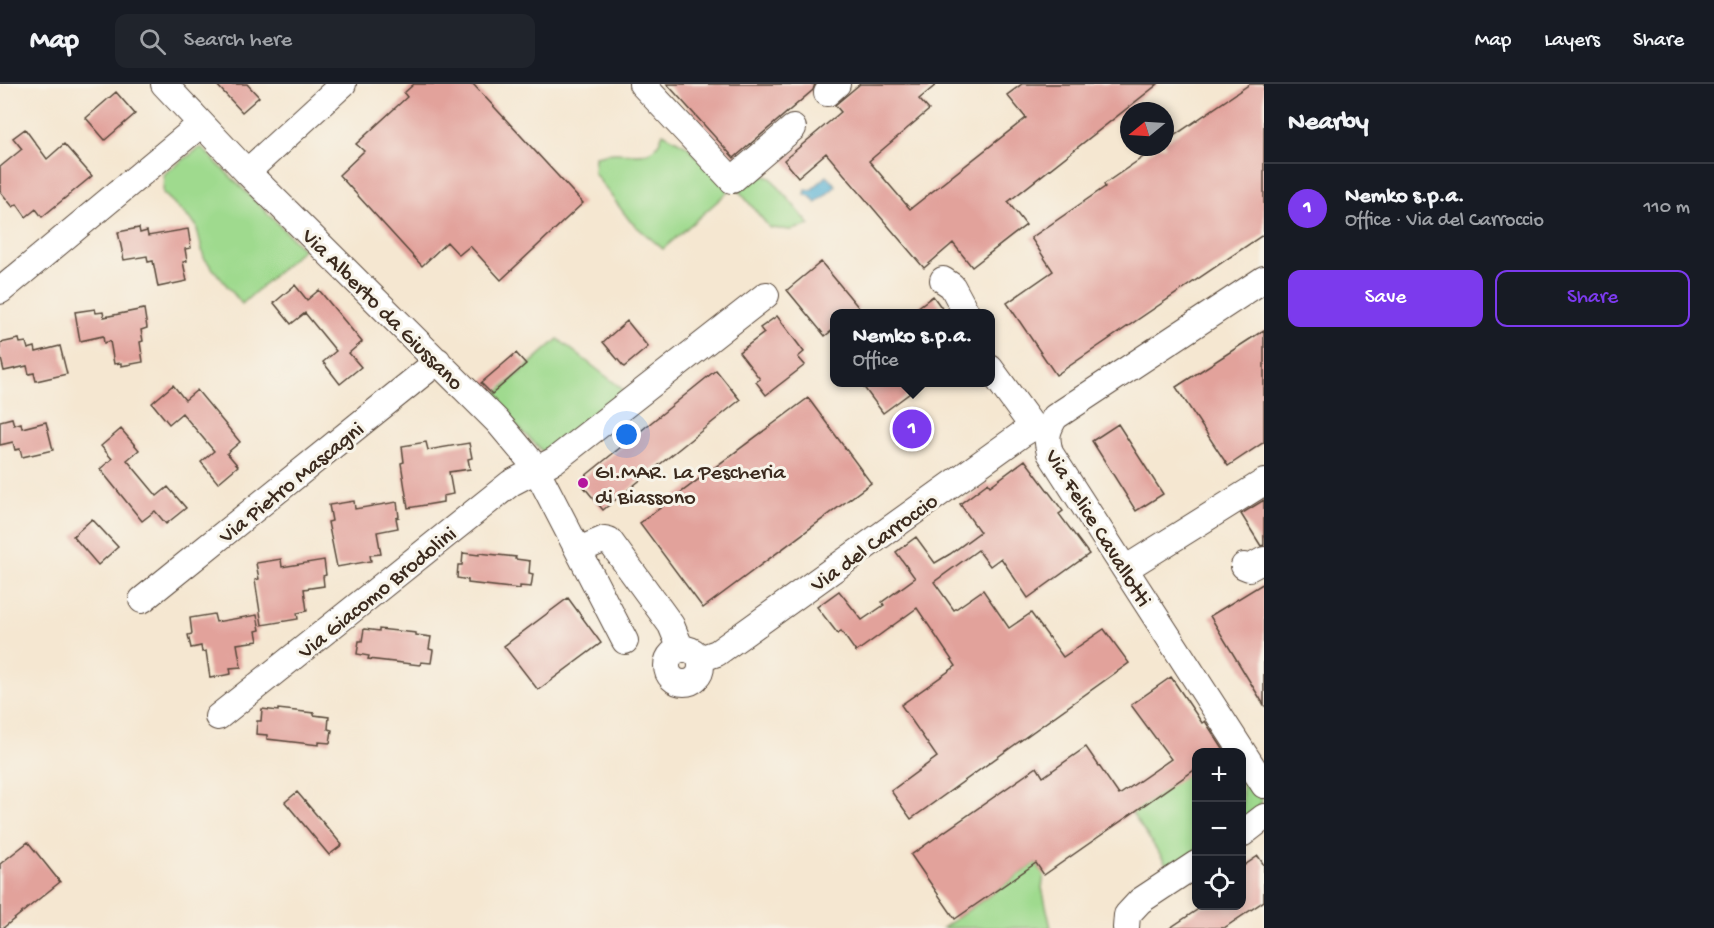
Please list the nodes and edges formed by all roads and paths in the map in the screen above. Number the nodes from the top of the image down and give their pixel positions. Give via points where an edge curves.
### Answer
1 (164, 84) edge
2 (343, 84) edge
3 (642, 84) edge
4 (201, 124) junction
5 (793, 128) dead end
6 (247, 172) junction
7 (1264, 279) edge
8 (943, 280) dead end
9 (0, 291) edge
10 (766, 295) dead end
11 (964, 309) edge
12 (438, 361) junction
13 (995, 374) edge
14 (1040, 429) junction
15 (537, 470) junction
16 (1264, 482) edge
17 (579, 550) junction
18 (1125, 569) junction
19 (142, 600) dead end
20 (625, 641) dead end
21 (218, 717) dead end
22 (1264, 785) edge
23 (1264, 818) edge
24 (1246, 831) edge
25 (1192, 867) edge
26 (1126, 928) edge

1 - 4 street, Via Alberto da Giussano
2 - 6 street
3 - 5 street via 732,180
4 - 6 street, Via Alberto da Giussano
4 - 9 street
6 - 12 street, Via Alberto da Giussano
7 - 14 street, Via Felice Cavallotti
8 - 11 street via 952,286
10 - 15 street, Via Giacomo Brodolini
12 - 15 street, Via Alberto da Giussano via 497,421
12 - 19 street, Via Pietro Mascagni
13 - 14 street
14 - 17 street, Via del Carroccio via 717,653 690,654 609,540
14 - 18 street, Via Felice Cavallotti via 1050,453
15 - 17 street, Via Alberto da Giussano
15 - 21 street, Via Giacomo Brodolini via 511,483
16 - 18 street
17 - 20 street, Via Alberto da Giussano
18 - 22 street, Via Felice Cavallotti
23 - 24 street
25 - 26 street via 1140,901 1127,915

